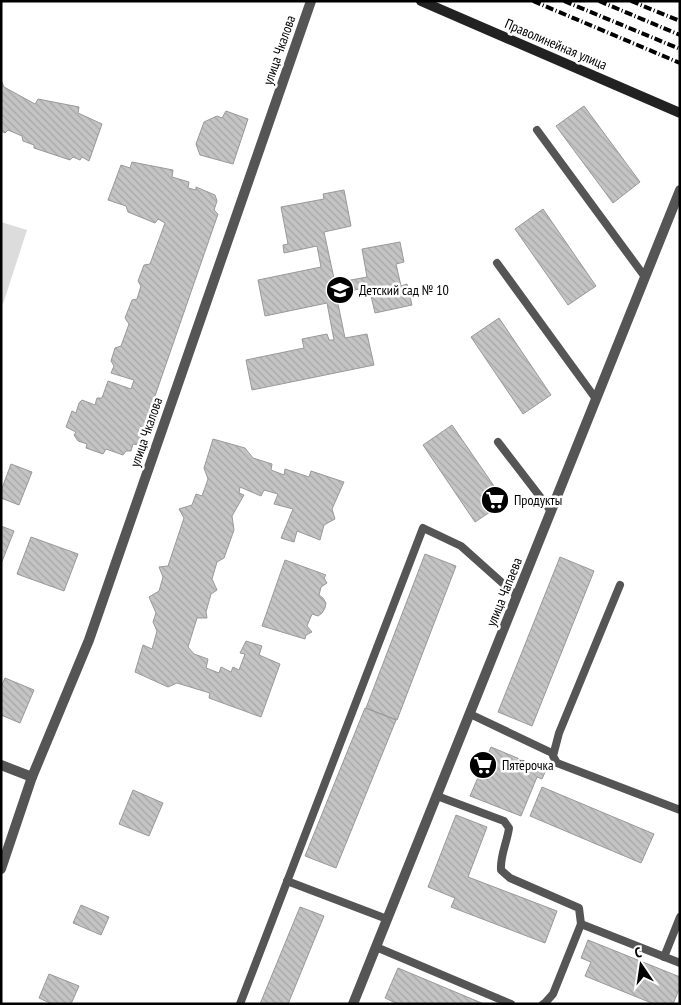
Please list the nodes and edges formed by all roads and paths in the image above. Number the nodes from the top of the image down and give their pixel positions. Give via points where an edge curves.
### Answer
1 (311, 1) edge
2 (421, 1) edge
3 (680, 113) edge
4 (537, 130) dead end
5 (680, 190) edge
6 (497, 263) dead end
7 (645, 277) junction
8 (596, 400) junction
9 (498, 442) dead end
10 (551, 511) junction
11 (620, 585) dead end
12 (517, 596) junction
13 (470, 714) junction
14 (552, 753) junction
15 (1, 766) edge
16 (32, 777) junction
17 (437, 796) junction
18 (680, 810) edge
19 (1, 869) edge
20 (287, 881) junction
21 (680, 917) edge
22 (387, 919) junction
23 (581, 924) junction
24 (376, 947) junction
25 (664, 957) junction
26 (680, 964) edge
27 (240, 1004) edge
28 (353, 1004) edge
29 (512, 1004) edge
30 (542, 1004) edge

1 - 16 street, улица Чкалова via 89,640
2 - 3 main road, Праволинейная улица
4 - 7 lane
5 - 7 street, улица Чапаева
6 - 8 lane
7 - 8 street, улица Чапаева
8 - 10 street, улица Чапаева
9 - 10 lane
10 - 12 street, улица Чапаева
11 - 14 lane
12 - 13 street, улица Чапаева
12 - 20 lane via 461,546 423,528
13 - 14 lane
13 - 17 street, улица Чапаева
14 - 18 lane via 558,763
15 - 16 street
16 - 19 street, улица Чкалова
17 - 22 street, улица Чапаева
17 - 23 lane via 504,821 509,828 500,860 501,870 510,878 579,908
20 - 22 lane
20 - 27 lane
21 - 25 lane
22 - 24 street, улица Чапаева
23 - 25 lane
23 - 30 lane via 553,994
24 - 28 street, улица Чапаева
24 - 29 lane
25 - 26 lane

